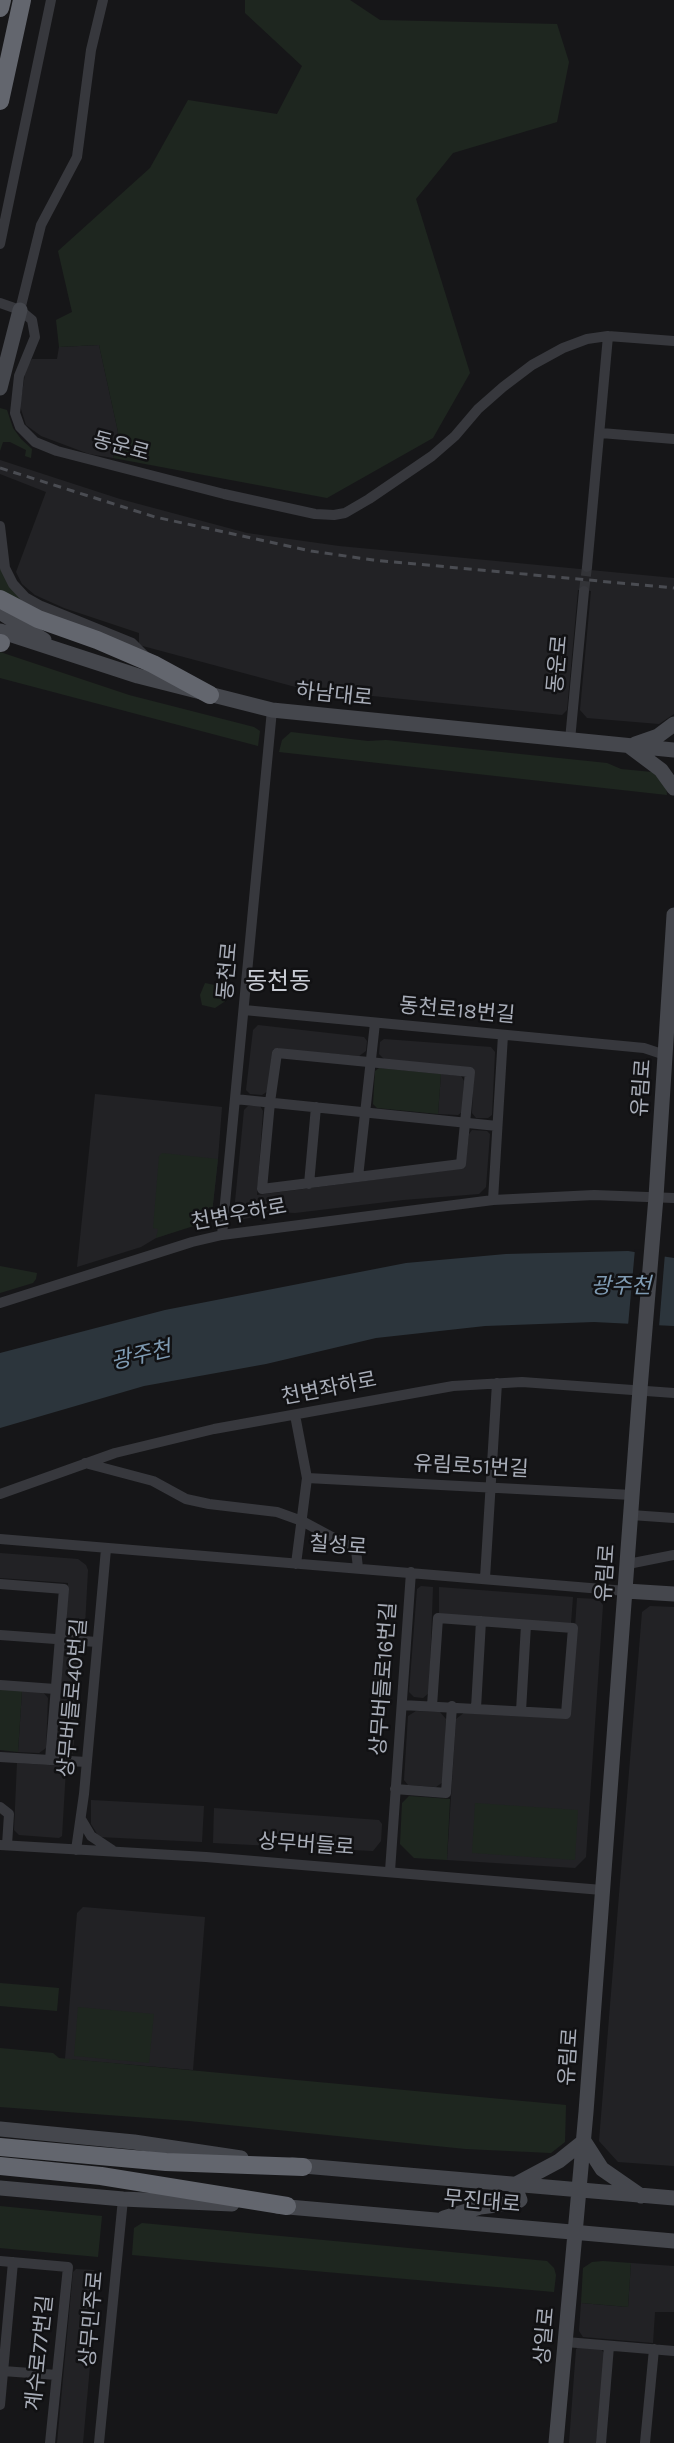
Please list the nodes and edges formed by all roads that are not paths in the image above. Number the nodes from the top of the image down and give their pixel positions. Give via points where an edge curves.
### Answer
1 (2, 0) edge
2 (22, 0) edge
3 (51, 0) edge
4 (103, 0) edge
5 (0, 8) edge
6 (0, 101) edge
7 (0, 244) edge
8 (0, 303) edge
9 (20, 309) junction
10 (608, 336) junction
11 (674, 341) edge
12 (0, 388) edge
13 (601, 433) junction
14 (674, 439) edge
15 (0, 526) edge
16 (587, 567) tunnel mouth
17 (584, 591) tunnel mouth
18 (0, 599) edge
19 (0, 612) edge
20 (0, 632) edge
21 (0, 643) edge
22 (59, 651) junction
23 (153, 664) junction
24 (210, 695) junction
25 (272, 710) junction
26 (674, 724) edge
27 (570, 740) junction
28 (630, 746) junction
29 (674, 750) edge
30 (674, 788) edge
31 (674, 915) edge
32 (244, 1010) junction
33 (375, 1023) junction
34 (503, 1035) junction
35 (665, 1055) junction
36 (371, 1063) junction
37 (235, 1099) junction
38 (270, 1102) junction
39 (316, 1107) junction
40 (364, 1112) junction
41 (466, 1123) junction
42 (497, 1126) junction
43 (358, 1178) junction
44 (309, 1184) junction
45 (674, 1198) edge
46 (493, 1200) junction
47 (656, 1205) junction
48 (222, 1235) junction
49 (0, 1303) edge
50 (497, 1383) junction
51 (640, 1384) junction
52 (674, 1393) edge
53 (295, 1415) junction
54 (85, 1463) junction
55 (307, 1478) junction
56 (490, 1488) junction
57 (0, 1494) edge
58 (632, 1495) junction
59 (631, 1515) junction
60 (674, 1518) edge
61 (302, 1521) junction
62 (0, 1539) edge
63 (106, 1549) junction
64 (674, 1555) edge
65 (296, 1564) junction
66 (628, 1564) junction
67 (358, 1568) junction
68 (411, 1572) junction
69 (485, 1578) junction
70 (0, 1584) edge
71 (626, 1591) junction
72 (674, 1594) edge
73 (481, 1621) junction
74 (526, 1625) junction
75 (0, 1635) edge
76 (59, 1638) junction
77 (97, 1642) junction
78 (0, 1685) edge
79 (55, 1689) junction
80 (402, 1705) junction
81 (432, 1706) junction
82 (452, 1706) junction
83 (476, 1708) junction
84 (522, 1711) junction
85 (0, 1757) edge
86 (50, 1760) junction
87 (87, 1762) junction
88 (395, 1789) junction
89 (0, 1807) edge
90 (81, 1819) junction
91 (3, 1845) edge
92 (76, 1850) junction
93 (115, 1852) junction
94 (390, 1871) junction
95 (602, 1890) junction
96 (0, 2129) edge
97 (584, 2141) junction
98 (0, 2147) edge
99 (0, 2166) edge
100 (303, 2167) junction
101 (514, 2185) junction
102 (0, 2188) edge
103 (579, 2191) junction
104 (640, 2196) junction
105 (674, 2198) edge
106 (123, 2199) junction
107 (287, 2206) junction
108 (436, 2220) junction
109 (576, 2233) junction
110 (674, 2241) edge
111 (0, 2260) edge
112 (13, 2262) junction
113 (566, 2342) junction
114 (609, 2346) junction
115 (654, 2349) junction
116 (674, 2350) edge
117 (3, 2371) junction
118 (57, 2375) junction
119 (0, 2398) edge
120 (0, 2405) edge
121 (50, 2443) edge
122 (99, 2443) edge
123 (556, 2443) edge
124 (601, 2443) edge
125 (645, 2443) edge

1 - 5 highway
2 - 6 highway
3 - 7 street
4 - 9 street via 91,50 77,157 41,225
8 - 9 street
9 - 10 street, 동운로 via 32,320 35,336 19,376 15,413 20,428 35,442 224,494 334,515 369,499 432,456 478,409 532,365 576,342
9 - 12 street
10 - 11 street, 동운로
10 - 13 street
13 - 14 street
13 - 16 street
15 - 23 street via 6,568 25,597 132,643
17 - 27 street, 동운로
18 - 23 highway via 20,611
19 - 22 street
20 - 22 street, 하남대로
21 - 22 street
22 - 24 street, 하남대로
23 - 24 highway
24 - 25 street, 하남대로
25 - 27 street, 하남대로
25 - 32 street, 동천로
26 - 28 street via 658,736
27 - 28 street, 하남대로
28 - 29 street, 하남대로
28 - 30 street via 661,770
31 - 35 street, 유림로
32 - 33 street, 동천로18번길
32 - 37 street, 동천로
33 - 34 street, 동천로18번길
33 - 36 street
34 - 35 street, 동천로18번길 via 644,1048
34 - 42 street
35 - 47 street, 유림로
36 - 38 street via 277,1053
36 - 40 street
36 - 41 street via 470,1072
37 - 38 street
37 - 48 street, 동천로
38 - 39 street
38 - 44 street via 262,1189
39 - 40 street
39 - 44 street
40 - 41 street
40 - 43 street
41 - 42 street
41 - 43 street via 462,1164
42 - 46 street
43 - 44 street
45 - 47 street, 천변우하로
46 - 47 street, 천변우하로 via 594,1195
46 - 48 street, 천변우하로
47 - 51 street, 유림로
48 - 49 street, 천변우하로
50 - 51 street, 천변좌하로
50 - 53 street, 천변좌하로 via 423,1391
50 - 56 street
51 - 52 street, 천변좌하로
51 - 58 street, 유림로
53 - 54 street, 천변좌하로 via 214,1429
53 - 55 street
54 - 57 street, 천변좌하로
54 - 61 street via 153,1481 186,1499 277,1512
55 - 56 street, 유림로51번길
55 - 61 street
56 - 58 street, 유림로51번길
56 - 69 street
58 - 59 street, 유림로
59 - 60 street
59 - 66 street, 유림로
61 - 65 street
61 - 67 street via 356,1550
62 - 63 street, 칠성로
63 - 65 street, 칠성로
63 - 77 street, 상무버들로40번길
64 - 66 street
65 - 67 street, 칠성로
66 - 71 street, 유림로
67 - 68 street, 칠성로
68 - 69 street, 칠성로
68 - 80 street, 상무버들로16번길
69 - 71 street, 칠성로
70 - 76 street via 64,1589
71 - 72 street, 칠성로
71 - 95 street, 유림로
73 - 74 street
73 - 81 street via 438,1618
73 - 83 street
74 - 84 street
74 - 84 street via 573,1628 566,1714
75 - 76 street
76 - 77 street
76 - 79 street
77 - 87 street, 상무버들로40번길
78 - 79 street
79 - 86 street
80 - 81 street
80 - 88 street, 상무버들로16번길
81 - 82 street
82 - 83 street
82 - 88 street via 446,1792
83 - 84 street
85 - 86 street
86 - 87 street
87 - 90 street, 상무버들로40번길
88 - 94 street, 상무버들로16번길
89 - 91 street, 상무버들로 via 9,1814
90 - 92 street, 상무버들로40번길
90 - 93 street via 91,1836
91 - 92 street, 상무버들로
92 - 93 street, 상무버들로
93 - 94 street, 상무버들로
94 - 95 street, 상무버들로
95 - 97 street, 유림로
96 - 100 street, 무진대로 via 134,2142
97 - 101 street via 559,2161
97 - 103 street, 유림로
97 - 104 street via 602,2169
98 - 100 highway, 무진대로 via 166,2162
99 - 107 highway, 무진대로 via 100,2176
100 - 101 street, 무진대로
101 - 103 street, 무진대로
101 - 108 street via 520,2200
102 - 106 street, 무진대로
103 - 104 street, 무진대로
103 - 109 street, 유림로
104 - 105 street, 무진대로
106 - 107 street, 무진대로
106 - 122 street, 상무민주로
107 - 108 street, 무진대로
108 - 109 street, 무진대로
109 - 110 street, 무진대로
109 - 113 street, 상일로
111 - 112 street
112 - 117 street
112 - 118 street, 계수로77번길 via 68,2267
113 - 114 street
113 - 123 street, 상일로
114 - 115 street
114 - 124 street
115 - 116 street
115 - 125 street
117 - 118 street
117 - 119 street
118 - 121 street, 계수로77번길
119 - 120 street

